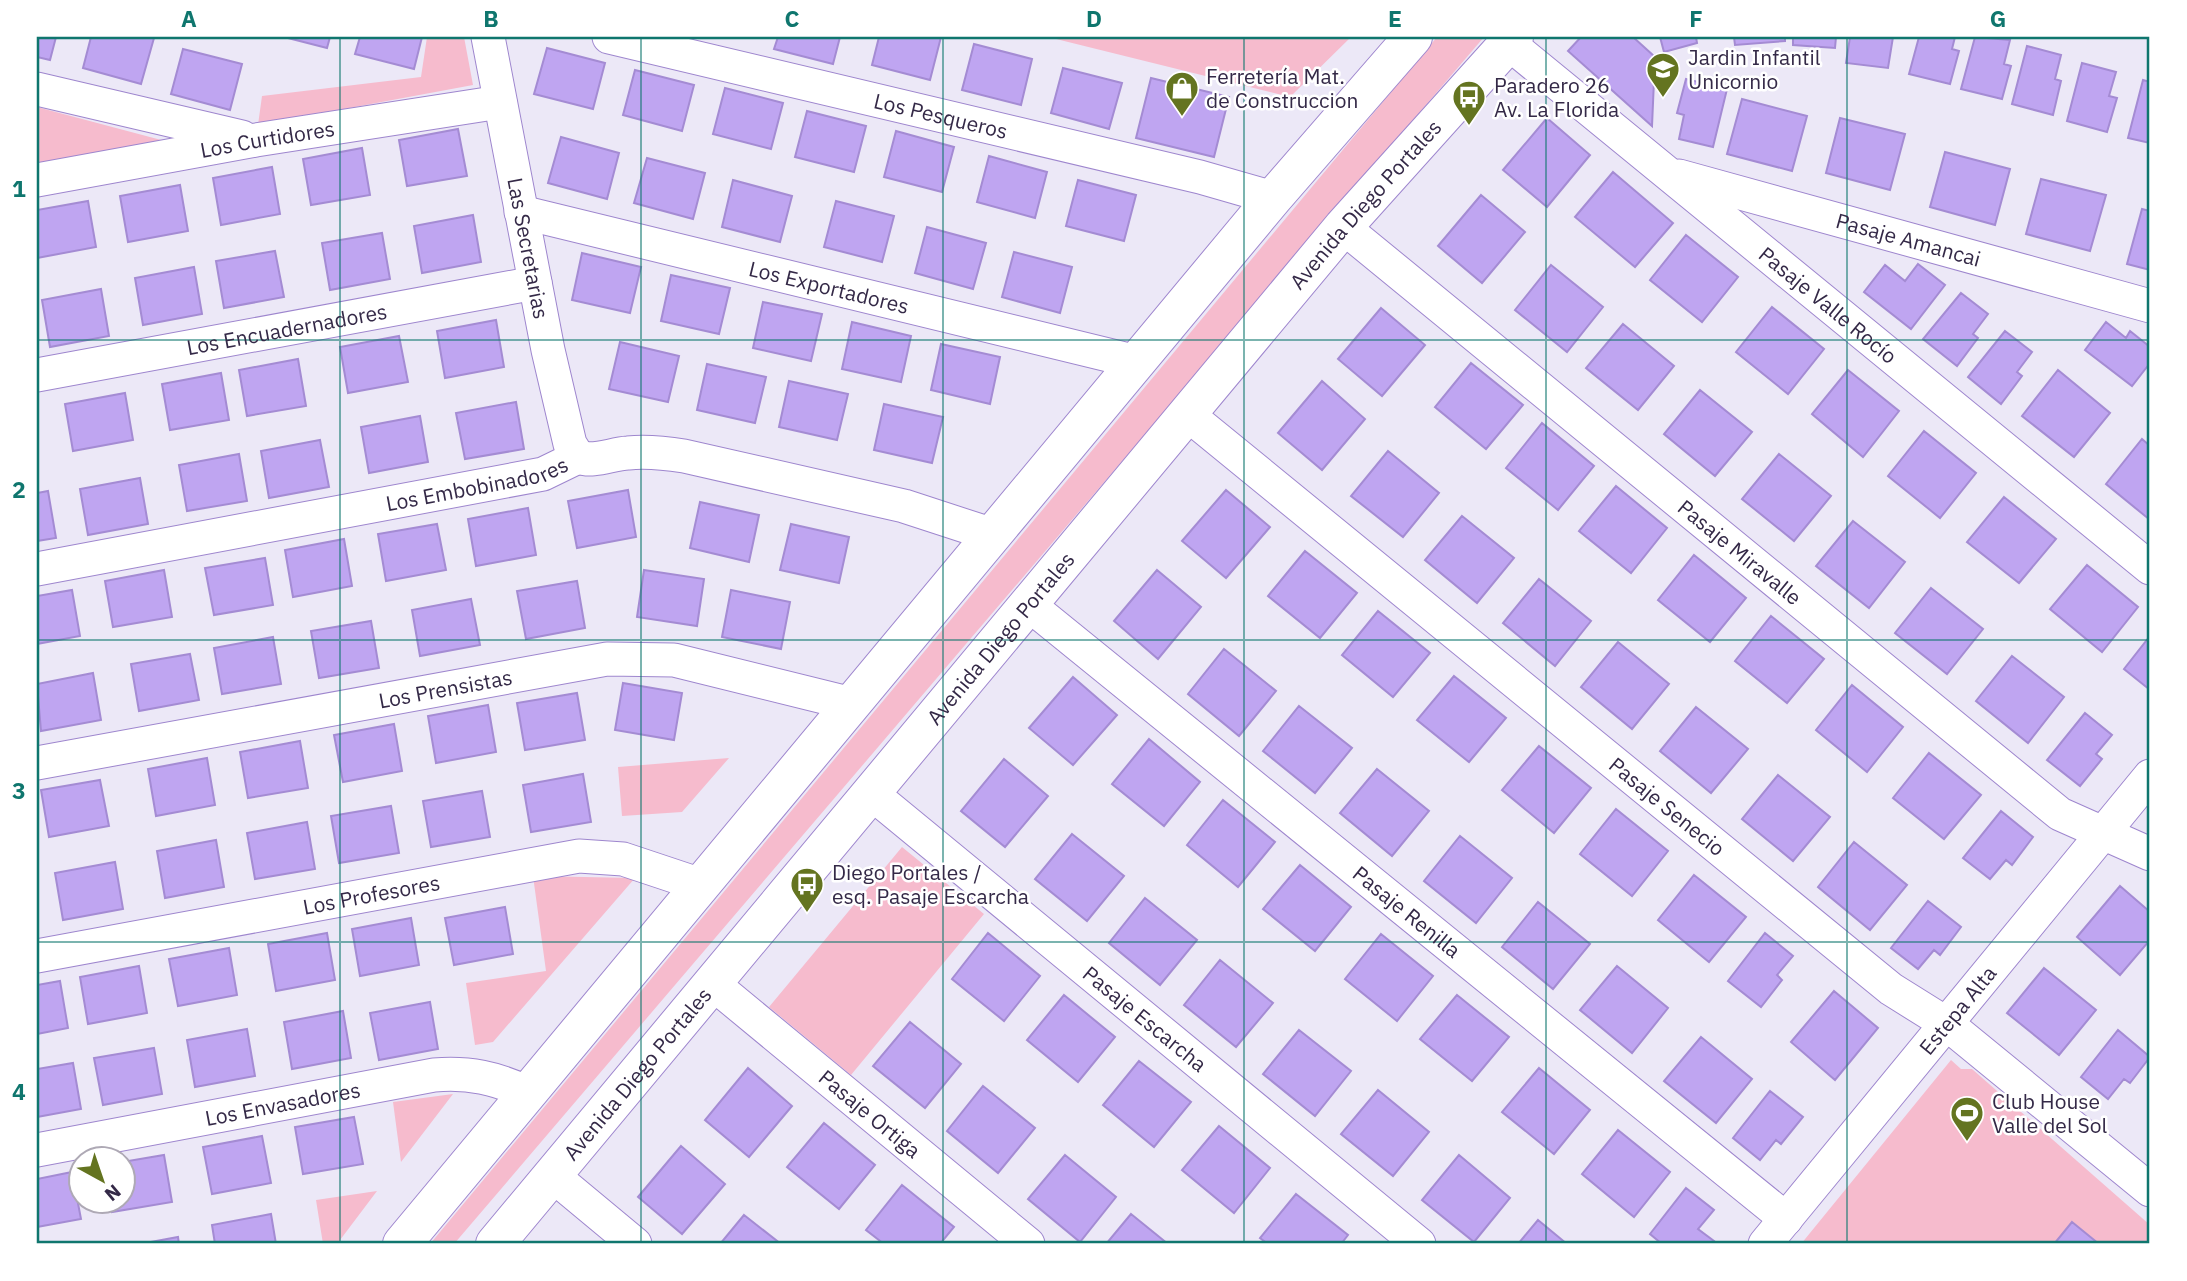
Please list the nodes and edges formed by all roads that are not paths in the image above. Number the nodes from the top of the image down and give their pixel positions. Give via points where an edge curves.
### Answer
1 (488, 37) edge
2 (609, 37) edge
3 (1413, 37) edge
4 (1510, 40) edge
5 (37, 89) edge
6 (500, 102) junction
7 (256, 140) junction
8 (1667, 173) junction
9 (37, 180) edge
10 (1273, 198) junction
11 (521, 212) junction
12 (1343, 227) junction
13 (535, 283) junction
14 (2150, 306) edge
15 (1137, 362) junction
16 (37, 375) edge
17 (1187, 414) junction
18 (578, 457) junction
19 (993, 534) junction
20 (2150, 568) edge
21 (37, 569) edge
22 (1028, 604) junction
23 (852, 704) junction
24 (37, 763) edge
25 (2150, 776) edge
26 (871, 793) junction
27 (2104, 832) junction
28 (2150, 854) edge
29 (701, 885) junction
30 (37, 956) edge
31 (712, 983) junction
32 (1947, 1024) junction
33 (527, 1093) junction
34 (37, 1150) edge
35 (552, 1175) junction
36 (2146, 1179) edge
37 (1775, 1232) edge
38 (402, 1244) edge
39 (495, 1244) edge
40 (635, 1244) edge
41 (1028, 1244) edge
42 (1419, 1244) edge

1 - 6 street, Las Secretarias
2 - 10 street, Los Pesqueros
3 - 10 street
4 - 8 street, Pasaje Valle Rocío
4 - 12 street, Avenida Diego Portales
5 - 7 street
6 - 7 street, Los Curtidores
6 - 11 street, Las Secretarias
7 - 9 street, Los Curtidores
8 - 14 street, Pasaje Amancai
8 - 20 street, Pasaje Valle Rocío
10 - 15 street
11 - 13 street, Las Secretarias
11 - 15 street, Los Exportadores
12 - 17 street, Avenida Diego Portales
12 - 27 street, Pasaje Miravalle via 2060,814
13 - 16 street, Los Encuadernadores
13 - 18 street, Las Secretarias via 570,443
15 - 19 street
17 - 22 street, Avenida Diego Portales
17 - 32 street, Pasaje Senecio via 1891,989
18 - 19 street, Los Embobinadores via 658,452 684,456 904,506
18 - 21 street, Los Embobinadores via 542,474
19 - 23 street
22 - 26 street, Avenida Diego Portales
22 - 37 street, Pasaje Renilla
23 - 24 street, Los Prensistas via 674,660 618,659
23 - 29 street
25 - 27 street, Estepa Alta
26 - 31 street, Avenida Diego Portales
26 - 42 street, Pasaje Escarcha
27 - 28 street, Pasaje Miravalle
27 - 32 street, Estepa Alta
29 - 30 street, Los Profesores via 623,859 579,856
29 - 33 street
31 - 35 street, Avenida Diego Portales
31 - 41 street, Pasaje Ortiga
32 - 36 street, Pasaje Senecio
32 - 37 street, Estepa Alta
33 - 34 street, Los Envasadores via 474,1075 434,1075
33 - 38 street
35 - 39 street, Avenida Diego Portales
35 - 40 street

